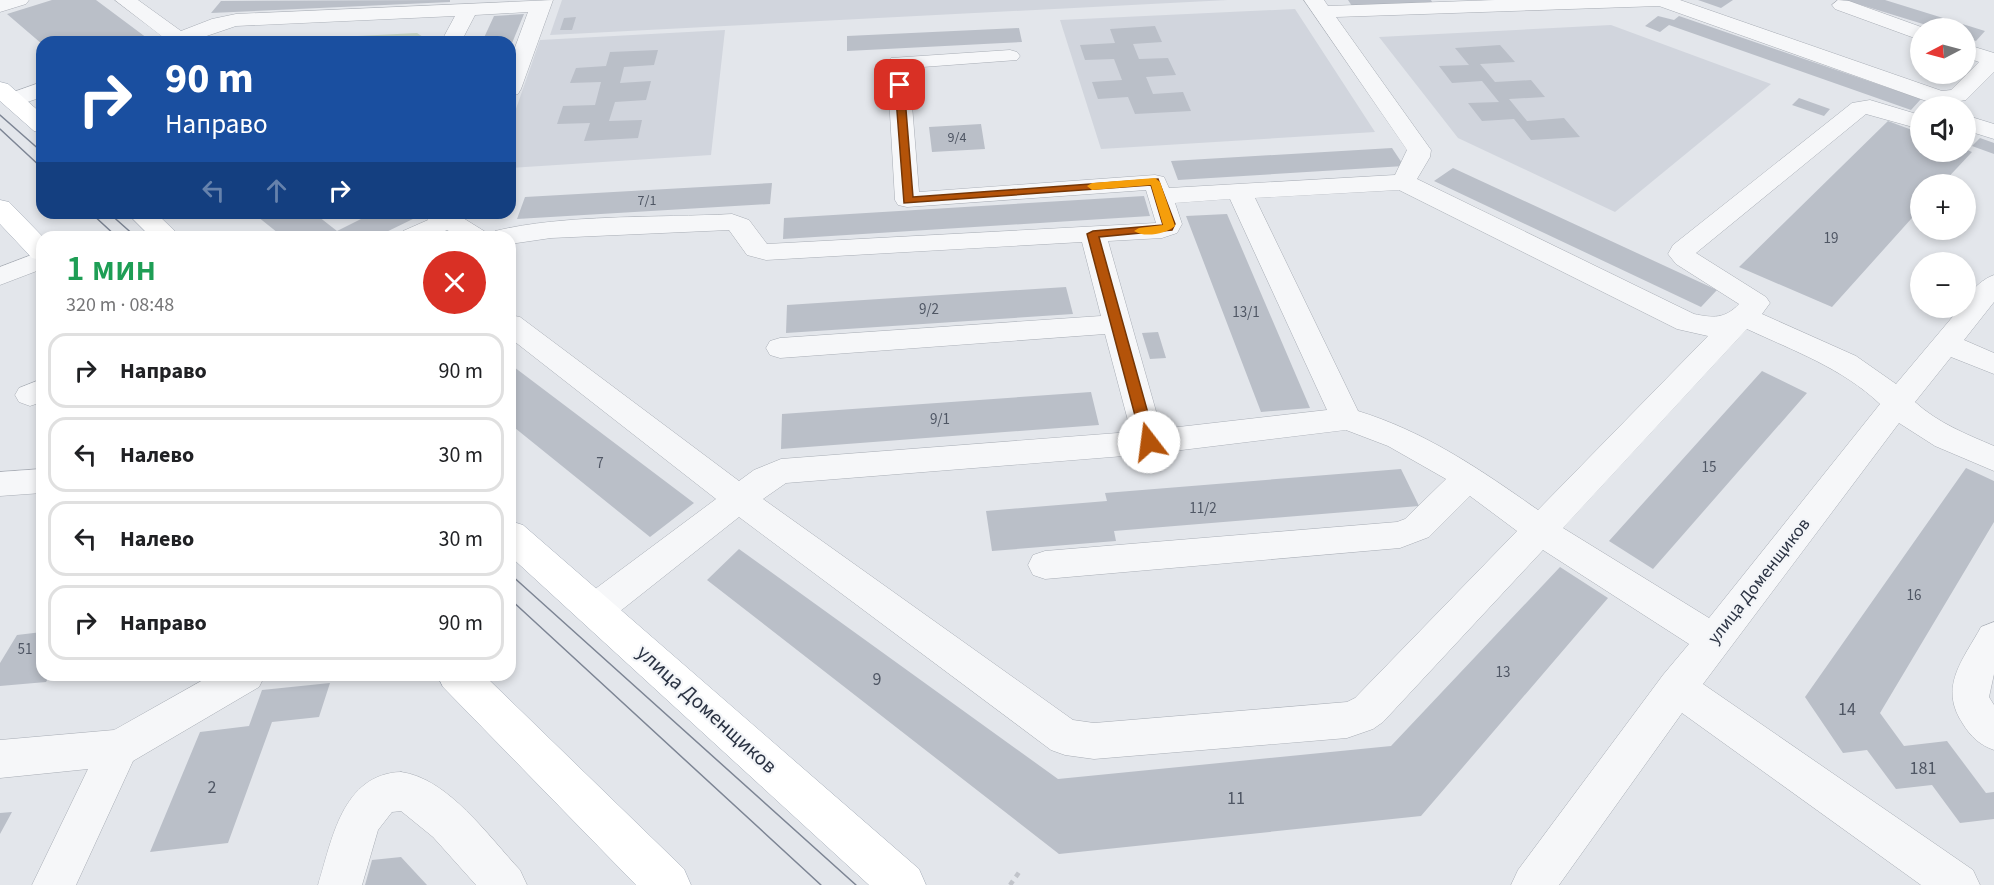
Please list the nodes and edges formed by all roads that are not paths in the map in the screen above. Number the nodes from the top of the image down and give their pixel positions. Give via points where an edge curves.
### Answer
1 (19, 0) edge
2 (125, 0) edge
3 (1661, 0) edge
4 (542, 3) edge
5 (1842, 5) dead end
6 (0, 6) edge
7 (1319, 6) edge
8 (468, 10) junction
9 (1910, 30) edge
10 (170, 36) edge
11 (187, 36) edge
12 (455, 36) edge
13 (1976, 54) edge
14 (1010, 56) dead end
15 (1994, 60) edge
16 (516, 73) edge
17 (36, 90) edge
18 (6, 94) edge
19 (1956, 96) edge
20 (1910, 99) edge
21 (1910, 108) edge
22 (36, 121) edge
23 (1976, 126) edge
24 (1994, 132) edge
25 (1403, 182) junction
26 (1239, 191) junction
27 (1160, 196) junction
28 (0, 208) edge
29 (147, 219) edge
30 (439, 219) edge
31 (451, 219) edge
32 (160, 231) edge
33 (421, 231) edge
34 (470, 231) edge
35 (1093, 234) junction
36 (516, 235) edge
37 (36, 246) edge
38 (36, 262) edge
39 (0, 277) edge
40 (1994, 284) edge
41 (1744, 317) junction
42 (1117, 324) junction
43 (516, 329) edge
44 (1945, 343) junction
45 (780, 348) dead end
46 (1994, 364) edge
47 (1896, 403) junction
48 (1346, 419) junction
49 (1149, 442) junction
50 (1994, 459) edge
51 (1469, 477) junction
52 (36, 481) edge
53 (0, 483) edge
54 (739, 499) junction
55 (1540, 530) junction
56 (516, 540) edge
57 (1045, 565) dead end
58 (596, 609) junction
59 (1994, 638) edge
60 (1714, 640) junction
61 (236, 681) edge
62 (463, 681) edge
63 (1676, 687) junction
64 (1994, 732) edge
65 (119, 748) junction
66 (0, 759) edge
67 (54, 885) edge
68 (340, 885) edge
69 (505, 885) edge
70 (668, 885) edge
71 (903, 885) edge
72 (1533, 885) edge
73 (1958, 885) edge

1 - 6 street
2 - 10 street
3 - 7 street
3 - 20 street
4 - 8 street
4 - 16 street
5 - 9 street
7 - 25 street via 1419,150
8 - 11 street via 236,20
8 - 12 street
13 - 15 street
14 - 27 street via 898,62 908,200 1155,182
15 - 19 street
17 - 18 street
18 - 22 main road
21 - 41 street via 1860,108 1682,250 1685,258 1756,303
23 - 24 street
25 - 26 street
25 - 41 street via 1687,322 1717,328
26 - 27 street
26 - 48 street
27 - 35 street via 1168,228
28 - 37 main road
29 - 32 main road
30 - 33 street
31 - 34 street
35 - 36 street via 766,252 756,249 740,225 732,222 551,230
35 - 42 street
38 - 39 street
40 - 44 street, улица Доменщиков
41 - 47 street via 1846,363 1873,380
41 - 55 street
42 - 45 street
42 - 49 street
43 - 54 street
44 - 46 street
44 - 47 street, улица Доменщиков
47 - 50 street via 1918,422
47 - 60 street, улица Доменщиков
48 - 49 street
48 - 51 street via 1405,441
49 - 54 street via 790,470 773,474
51 - 55 street
51 - 57 street via 1417,528 1400,535
52 - 53 street
54 - 55 street via 1052,729 1079,741 1359,717
54 - 58 street
55 - 60 street
56 - 58 main road, улица Доменщиков
58 - 71 main road, улица Доменщиков
59 - 64 street via 1968,698 1976,714
60 - 63 street, улица Доменщиков
61 - 65 street
62 - 70 main road
63 - 72 street, улица Доменщиков
63 - 73 street
65 - 66 street
65 - 67 street
68 - 69 street via 369,805 386,793 400,790 428,804

